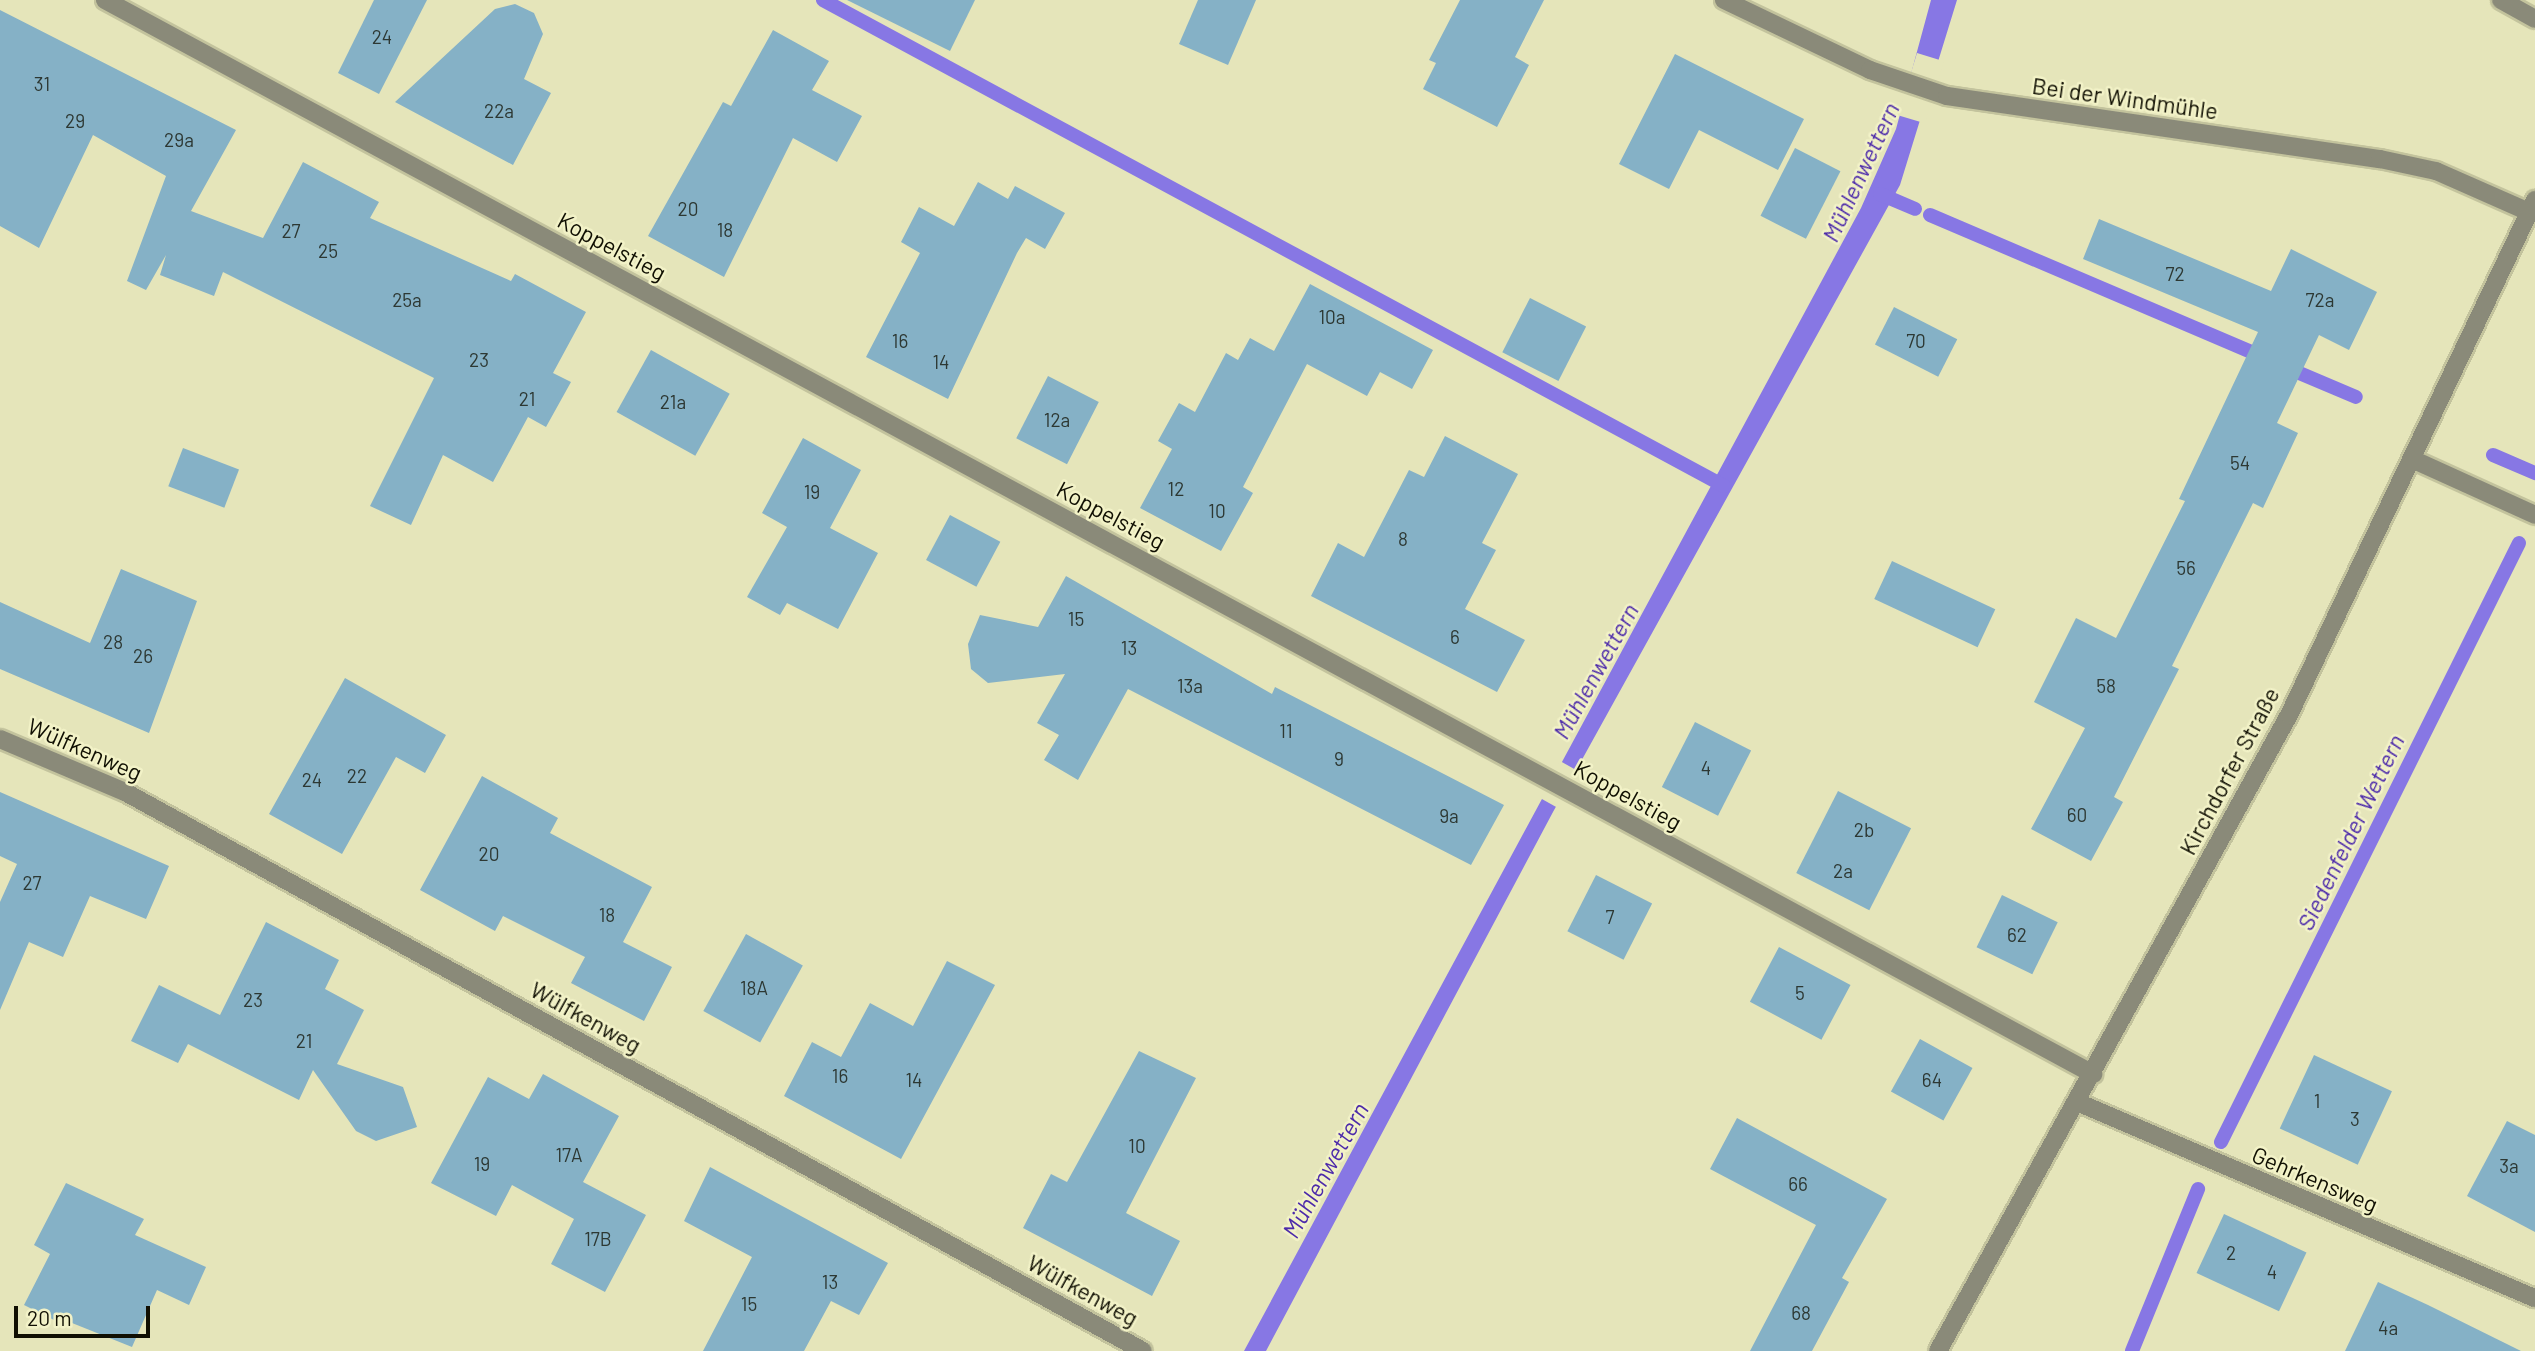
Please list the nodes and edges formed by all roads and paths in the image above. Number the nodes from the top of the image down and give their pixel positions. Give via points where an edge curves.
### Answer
1 (105, 0) edge
2 (1724, 0) edge
3 (2501, 0) edge
4 (2535, 19) edge
5 (2532, 206) edge
6 (2414, 460) junction
7 (2535, 515) edge
8 (0, 739) edge
9 (2093, 1074) junction
10 (2077, 1102) junction
11 (2535, 1298) edge
12 (1143, 1351) edge
13 (1938, 1351) edge

1 - 9 street, Koppelstieg
2 - 5 street, Bei der Windmühle via 1899,82 1947,96 2380,159 2436,171
3 - 4 street
5 - 6 street, Kirchdorfer Straße
6 - 7 street
6 - 9 street, Kirchdorfer Straße via 2289,715
8 - 12 street, Wülfkenweg via 125,792
9 - 10 street, Kirchdorfer Straße
10 - 11 street, Gehrkensweg
10 - 13 street, Kirchdorfer Straße

